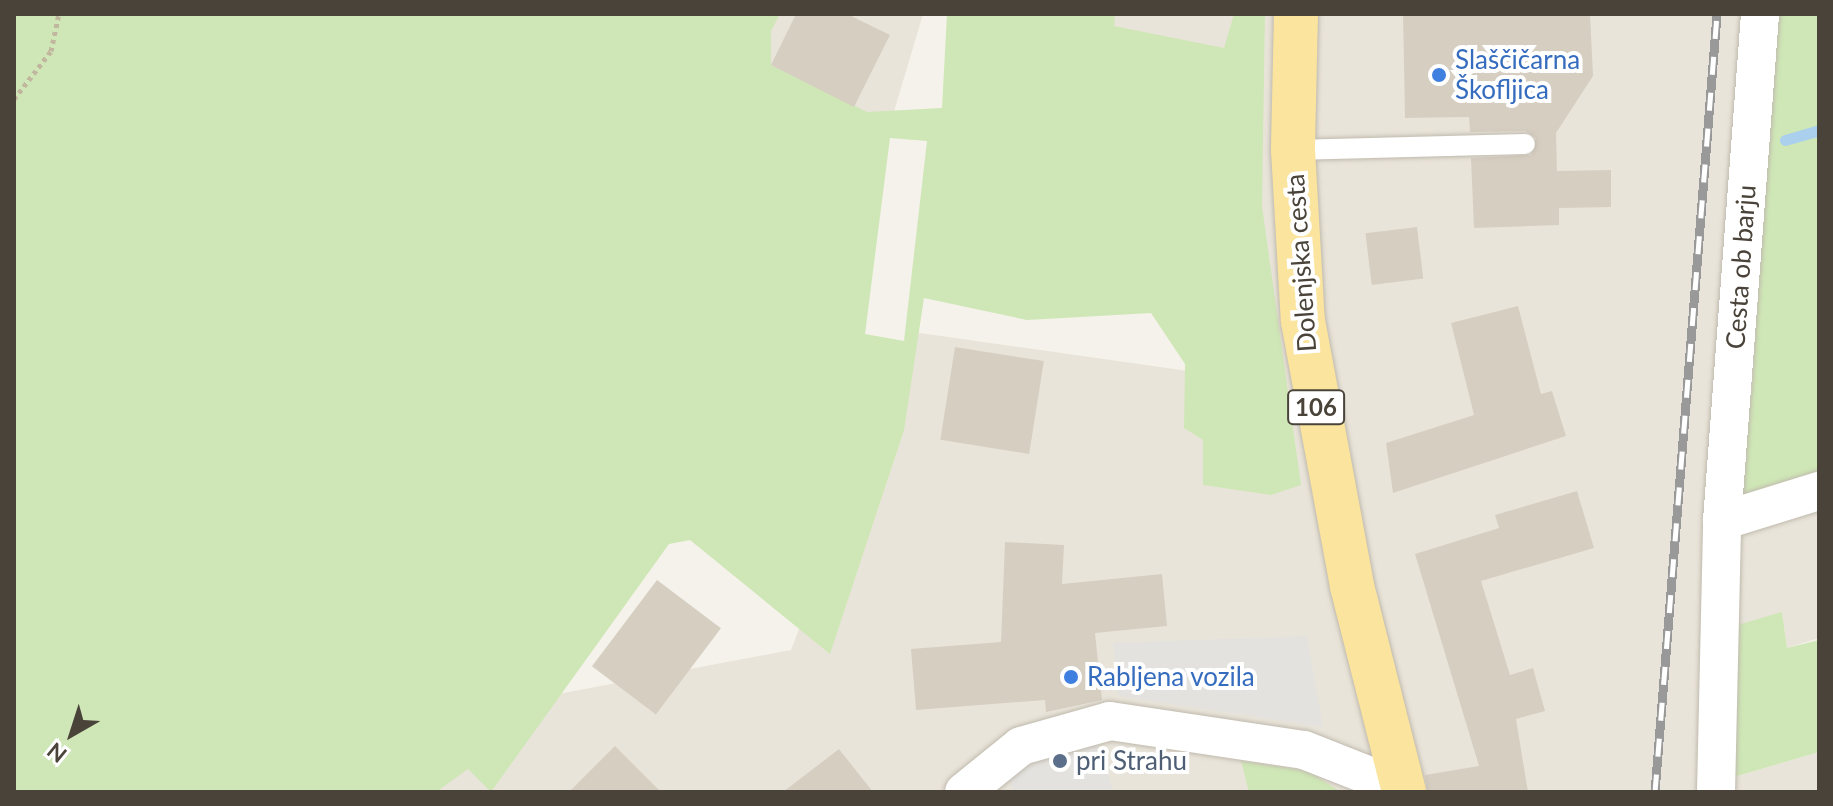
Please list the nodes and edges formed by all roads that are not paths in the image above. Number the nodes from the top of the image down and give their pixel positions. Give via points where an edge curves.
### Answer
1 (1296, 14) edge
2 (1760, 14) edge
3 (1525, 144) dead end
4 (1293, 150) junction
5 (1819, 491) edge
6 (1722, 521) junction
7 (1404, 790) edge
8 (964, 792) edge
9 (1716, 792) edge

1 - 4 main road, Dolenjska cesta / 106
2 - 6 street, Cesta ob barju
3 - 4 lane
4 - 7 main road, Dolenjska cesta / 106 via 1316,412
5 - 6 street
6 - 9 street, Cesta ob barju
7 - 8 street, Dolenjska cesta via 1304,750 1110,721 1021,746

